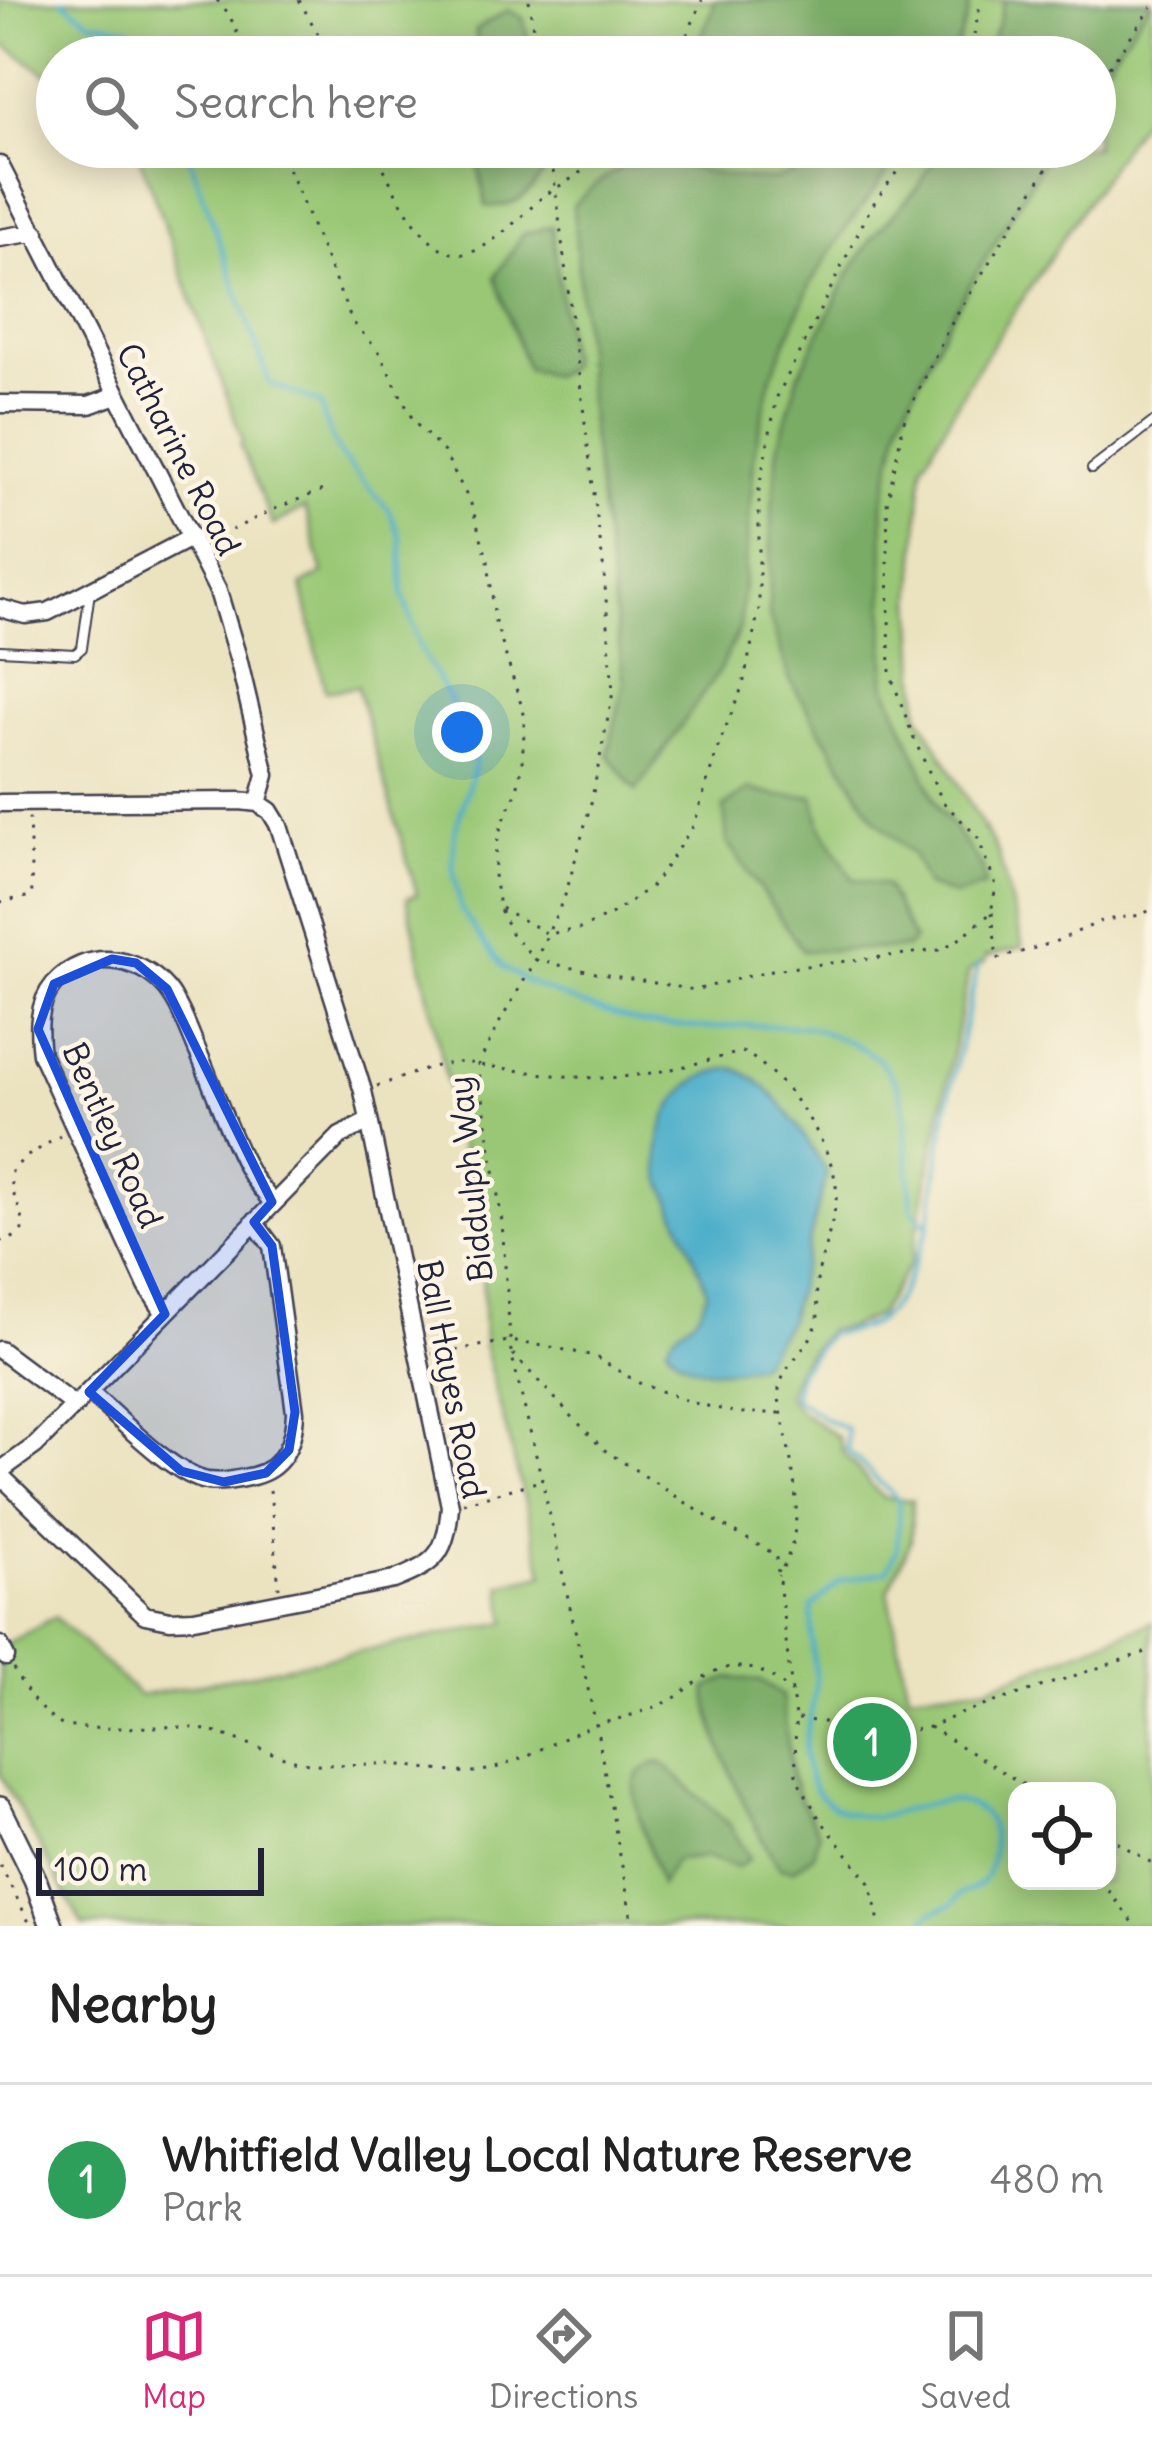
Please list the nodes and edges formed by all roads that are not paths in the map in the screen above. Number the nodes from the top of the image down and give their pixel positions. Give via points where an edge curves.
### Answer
1 (0, 165) edge
2 (36, 232) junction
3 (0, 238) edge
4 (117, 395) junction
5 (0, 404) edge
6 (1152, 423) edge
7 (1092, 469) dead end
8 (195, 542) junction
9 (90, 592) junction
10 (0, 608) edge
11 (0, 650) edge
12 (0, 803) edge
13 (258, 803) junction
14 (368, 1122) junction
15 (272, 1202) junction
16 (254, 1222) junction
17 (165, 1314) junction
18 (0, 1350) edge
19 (89, 1392) junction
20 (75, 1406) junction
21 (0, 1473) edge
22 (0, 1808) edge
23 (52, 1926) edge

1 - 2 street, Catharine Road
2 - 3 street
2 - 4 street, Catharine Road
4 - 5 street via 89,405
4 - 8 street, Catharine Road
6 - 7 lane
8 - 9 street
8 - 13 street, Catharine Road via 218,591 266,775
9 - 10 street via 48,613
9 - 11 lane via 75,654
12 - 13 street
13 - 14 street, Ball Hayes Road via 279,826
14 - 15 street via 340,1136
14 - 21 street, Ball Hayes Road via 450,1506 441,1550 394,1580 170,1620 145,1615
15 - 16 street
15 - 17 street, Bentley Road via 250,1173 167,989 136,963 112,958 75,967 54,984 38,1029 41,1054
16 - 17 street
16 - 19 street via 272,1246 295,1412 289,1450 266,1473 202,1480
17 - 19 street
18 - 20 street
19 - 20 street
20 - 21 street
22 - 23 street

